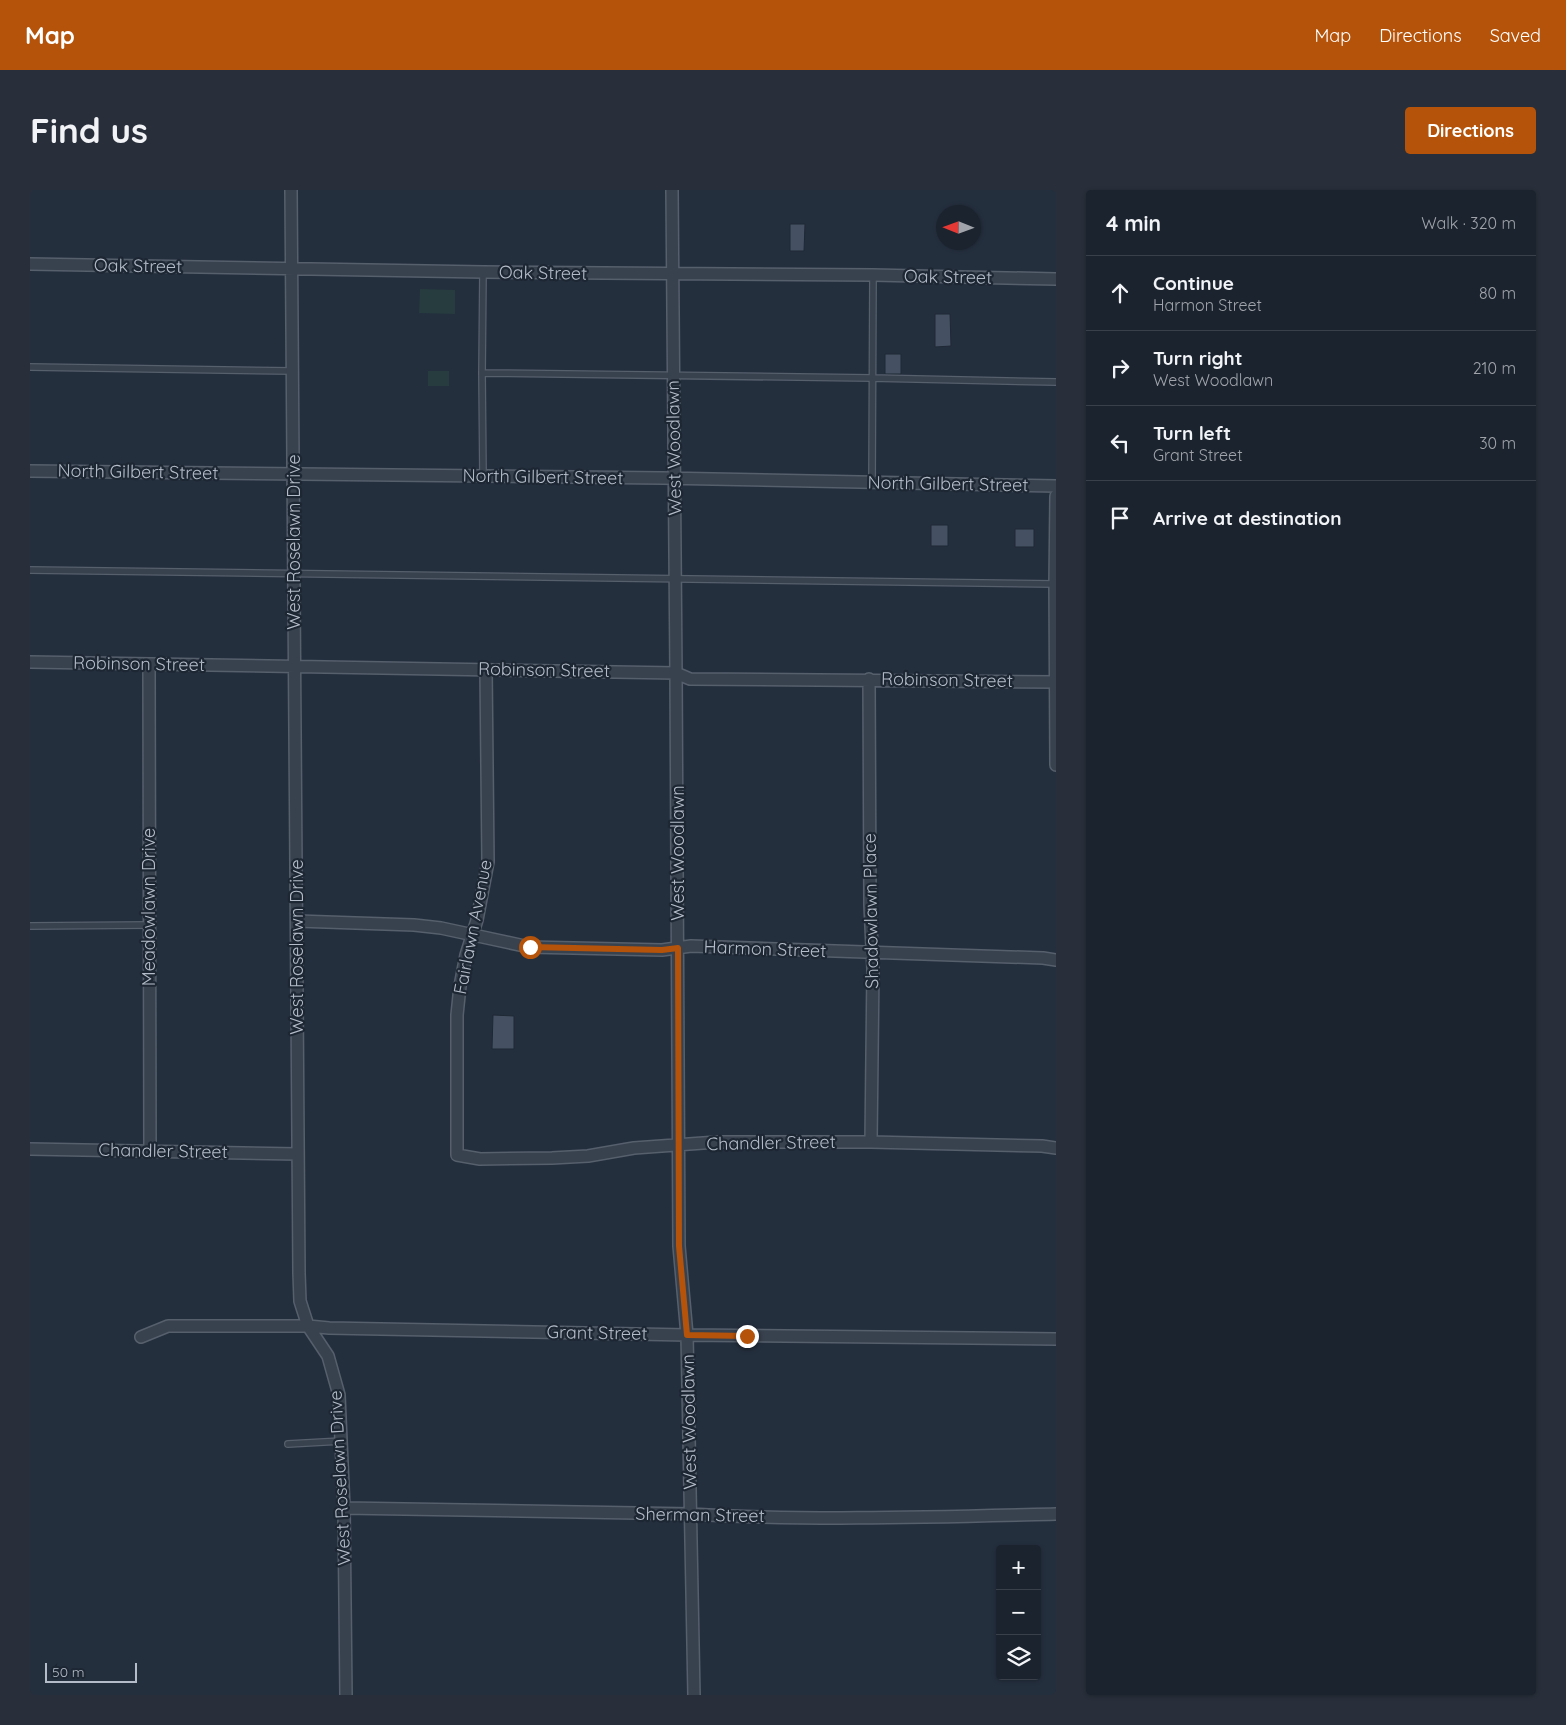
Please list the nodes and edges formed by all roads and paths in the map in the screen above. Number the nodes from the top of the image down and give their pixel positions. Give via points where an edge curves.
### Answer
1 (291, 190) edge
2 (672, 190) edge
3 (30, 264) edge
4 (292, 269) junction
5 (483, 272) junction
6 (672, 274) junction
7 (872, 275) junction
8 (1056, 279) edge
9 (30, 367) edge
10 (292, 371) junction
11 (482, 374) junction
12 (673, 376) junction
13 (871, 378) junction
14 (1056, 382) edge
15 (30, 471) edge
16 (294, 474) junction
17 (483, 476) junction
18 (674, 478) junction
19 (872, 482) junction
20 (1056, 486) edge
21 (1056, 496) edge
22 (30, 570) edge
23 (295, 573) junction
24 (674, 579) junction
25 (1055, 584) edge
26 (30, 662) edge
27 (149, 664) junction
28 (294, 666) junction
29 (486, 669) junction
30 (676, 673) junction
31 (869, 679) junction
32 (1056, 682) edge
33 (1056, 766) edge
34 (297, 921) junction
35 (148, 924) junction
36 (30, 926) edge
37 (472, 936) junction
38 (678, 948) junction
39 (872, 953) junction
40 (1056, 960) edge
41 (871, 1142) junction
42 (678, 1144) junction
43 (1056, 1148) edge
44 (30, 1149) edge
45 (150, 1150) junction
46 (297, 1154) junction
47 (457, 1156) joint
48 (308, 1326) junction
49 (687, 1335) junction
50 (141, 1337) dead end
51 (1056, 1339) edge
52 (342, 1441) junction
53 (288, 1444) dead end
54 (344, 1508) junction
55 (690, 1514) junction
56 (1056, 1514) edge
57 (346, 1695) edge
58 (694, 1695) edge

1 - 4 street, West Roselawn Drive
2 - 6 street, West Woodlawn
3 - 4 street, Oak Street
4 - 5 street, Oak Street
4 - 10 street, West Roselawn Drive
5 - 6 street, Oak Street
5 - 11 lane
6 - 7 street, Oak Street
6 - 12 street, West Woodlawn
7 - 8 street, Oak Street
7 - 13 lane
9 - 10 lane
10 - 16 street, West Roselawn Drive
11 - 12 lane
11 - 17 lane
12 - 13 lane
12 - 18 street, West Woodlawn
13 - 14 lane
13 - 19 lane
15 - 16 street, North Gilbert Street
16 - 17 street, North Gilbert Street
16 - 23 street, West Roselawn Drive
17 - 18 street, North Gilbert Street
18 - 19 street, North Gilbert Street
18 - 24 street, West Woodlawn
19 - 20 street, North Gilbert Street
21 - 25 street
22 - 23 lane
23 - 24 lane
23 - 28 street, West Roselawn Drive
24 - 25 lane
24 - 30 street, West Woodlawn
25 - 32 street
26 - 27 street, Robinson Street
27 - 28 street, Robinson Street
27 - 35 street, Meadowlawn Drive
28 - 29 street, Robinson Street
28 - 34 street, West Roselawn Drive
29 - 30 street, Robinson Street
29 - 37 street, Fairlawn Avenue via 488,862
30 - 31 street, Robinson Street via 690,679
30 - 38 street, West Woodlawn
31 - 32 street, Robinson Street
31 - 39 street, Shadowlawn Place
32 - 33 street
34 - 37 street, Harmon Street via 414,925
34 - 46 street, West Roselawn Drive
35 - 36 lane
35 - 45 street, Meadowlawn Drive
37 - 38 street, Harmon Street via 530,947
37 - 47 street, Fairlawn Avenue via 457,1015
38 - 39 street, Harmon Street
38 - 42 street, West Woodlawn
39 - 40 street, Harmon Street
39 - 41 street, Shadowlawn Place
41 - 42 street, Chandler Street
41 - 43 street, Chandler Street
42 - 47 street, Chandler Street via 552,1158 480,1159
42 - 49 street, West Woodlawn via 679,1246
44 - 45 street, Chandler Street
45 - 46 street, Chandler Street
46 - 48 street, West Roselawn Drive via 300,1302
48 - 49 street, Grant Street
48 - 50 street, Grant Street via 168,1326
48 - 52 street, West Roselawn Drive via 328,1356 339,1395
49 - 51 street, Grant Street
49 - 55 street, West Woodlawn
52 - 53 lane
52 - 54 street, West Roselawn Drive
54 - 55 street, Sherman Street
54 - 57 street, West Roselawn Drive
55 - 56 street, Sherman Street via 906,1518
55 - 58 street, West Woodlawn

